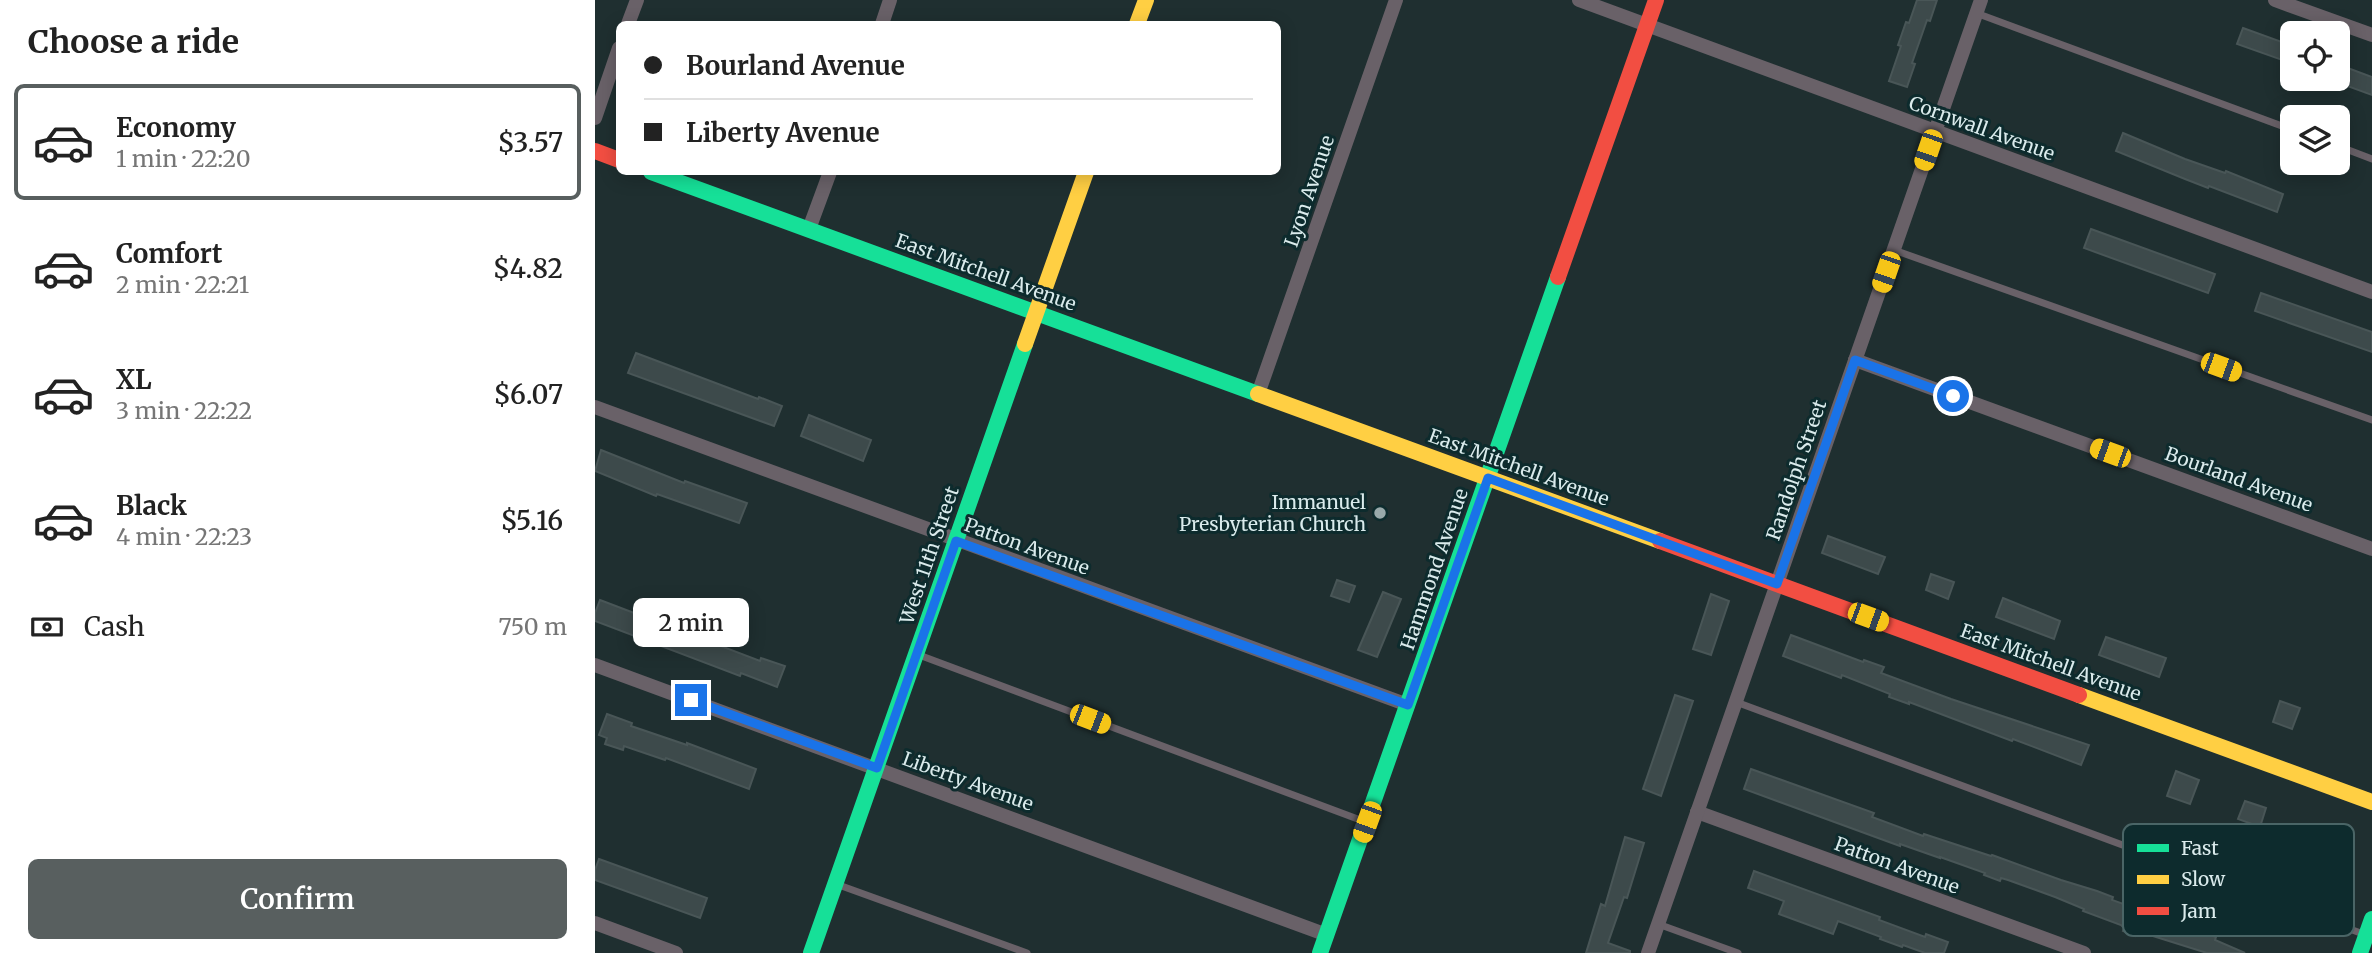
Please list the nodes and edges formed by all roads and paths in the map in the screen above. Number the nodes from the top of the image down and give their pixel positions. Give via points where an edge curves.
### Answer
1 (636, 0) edge
2 (890, 0) edge
3 (1146, 0) edge
4 (1397, 0) edge
5 (1579, 0) edge
6 (1656, 0) edge
7 (2275, 0) edge
8 (1978, 7) edge
9 (629, 21) edge
10 (882, 21) edge
11 (1138, 21) edge
12 (1647, 25) junction
13 (2372, 35) edge
14 (616, 57) edge
15 (595, 118) edge
16 (2280, 125) edge
17 (1935, 131) junction
18 (595, 151) edge
19 (2350, 151) edge
20 (616, 159) edge
21 (2372, 159) edge
22 (659, 175) edge
23 (829, 175) edge
24 (1085, 175) edge
25 (809, 229) junction
26 (1893, 250) junction
27 (2372, 292) edge
28 (1036, 313) junction
29 (1855, 360) junction
30 (1258, 394) junction
31 (595, 407) edge
32 (2372, 420) edge
33 (1488, 478) junction
34 (956, 541) junction
35 (2372, 549) edge
36 (1777, 584) junction
37 (916, 654) junction
38 (595, 664) edge
39 (1736, 702) junction
40 (1408, 705) junction
41 (877, 768) junction
42 (2372, 802) edge
43 (1697, 812) junction
44 (1367, 822) junction
45 (2123, 845) edge
46 (835, 883) junction
47 (2372, 919) edge
48 (595, 923) edge
49 (1658, 924) junction
50 (2354, 931) edge
51 (1327, 935) junction
52 (2366, 935) junction
53 (676, 953) edge
54 (811, 953) edge
55 (1027, 953) edge
56 (1320, 953) edge
57 (1648, 953) edge
58 (1738, 953) edge
59 (2084, 953) edge
60 (2360, 953) edge

1 - 9 street
2 - 10 street
3 - 11 street
4 - 30 street, Lyon Avenue
5 - 12 street, Cornwall Avenue
6 - 12 street, Hammond Avenue
7 - 13 street
8 - 16 lane
8 - 17 street, Randolph Street
12 - 17 street, Cornwall Avenue
12 - 33 street, Hammond Avenue
14 - 15 street
17 - 26 street, Randolph Street
17 - 27 street, Cornwall Avenue
18 - 20 street
19 - 21 lane
22 - 25 street, East Mitchell Avenue
23 - 25 street
24 - 28 street, West 11th Street
25 - 28 street, East Mitchell Avenue
26 - 29 street, Randolph Street
26 - 32 lane
28 - 30 street, East Mitchell Avenue
28 - 34 street, West 11th Street
29 - 35 street, Bourland Avenue
29 - 36 street, Randolph Street
30 - 33 street, East Mitchell Avenue
31 - 34 street, Patton Avenue
33 - 36 street, East Mitchell Avenue
33 - 40 street, Hammond Avenue
34 - 37 street, West 11th Street
34 - 40 street, Patton Avenue
36 - 39 street, Randolph Street
36 - 42 street, East Mitchell Avenue
37 - 41 street, West 11th Street
37 - 44 lane
38 - 41 street, Liberty Avenue
39 - 43 street, Randolph Street
39 - 45 lane
40 - 44 street, Hammond Avenue
41 - 46 street, West 11th Street
41 - 51 street, Liberty Avenue
43 - 49 street, Randolph Street
43 - 59 street, Patton Avenue
44 - 51 street, Hammond Avenue
46 - 54 street, West 11th Street
46 - 55 lane
47 - 52 street
48 - 53 street
49 - 57 street, Randolph Street
49 - 58 lane
50 - 52 lane
51 - 56 street, Hammond Avenue
52 - 60 street

